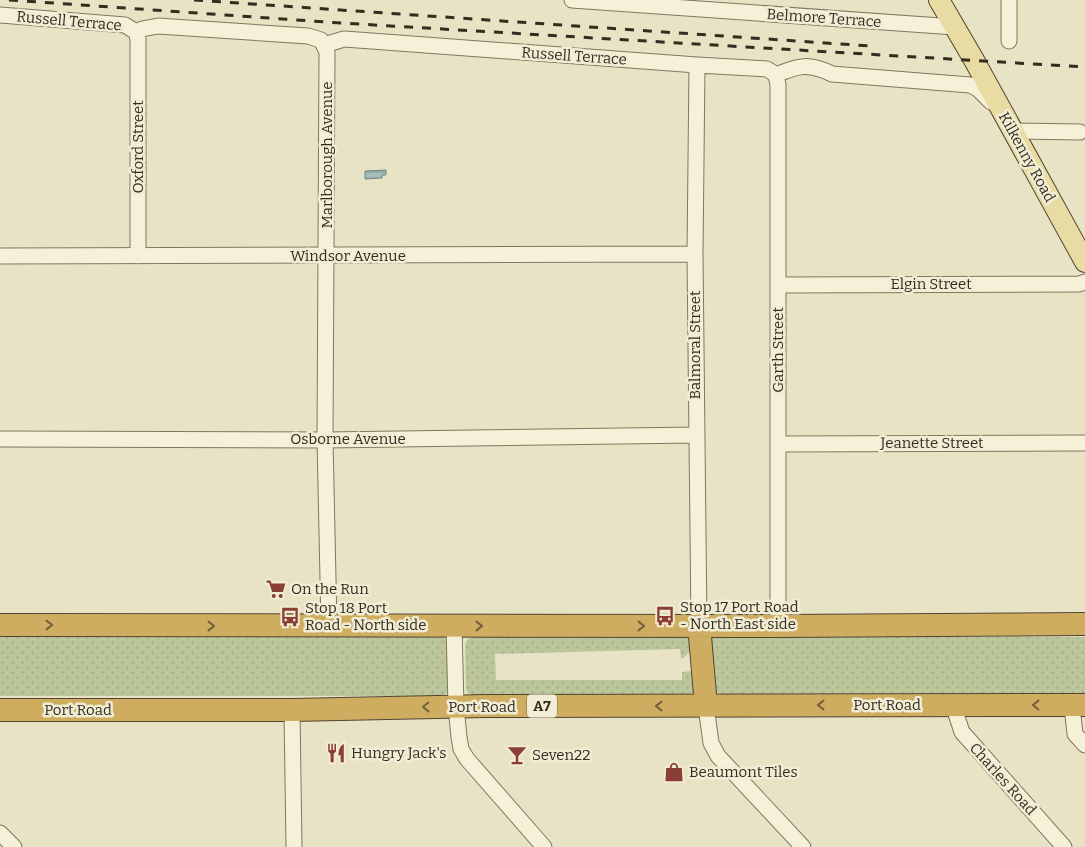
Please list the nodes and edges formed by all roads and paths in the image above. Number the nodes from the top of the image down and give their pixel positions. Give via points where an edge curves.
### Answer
1 (572, 0) edge
2 (939, 0) edge
3 (1009, 0) edge
4 (0, 15) edge
5 (955, 27) junction
6 (137, 36) junction
7 (1009, 41) dead end
8 (324, 46) junction
9 (697, 65) junction
10 (776, 75) junction
11 (1002, 113) junction
12 (1012, 131) junction
13 (1080, 132) dead end
14 (695, 254) junction
15 (0, 256) edge
16 (138, 256) junction
17 (327, 256) junction
18 (1085, 262) edge
19 (1085, 282) edge
20 (778, 285) junction
21 (696, 436) junction
22 (0, 439) edge
23 (325, 440) junction
24 (1085, 443) edge
25 (779, 444) junction
26 (1085, 624) edge
27 (0, 625) edge
28 (329, 625) junction
29 (699, 625) junction
30 (454, 626) junction
31 (778, 626) junction
32 (953, 705) junction
33 (706, 706) junction
34 (1079, 706) edge
35 (456, 707) junction
36 (0, 710) edge
37 (292, 710) junction
38 (1085, 745) edge
39 (0, 833) edge
40 (14, 847) edge
41 (294, 847) edge
42 (544, 847) edge
43 (802, 847) edge
44 (1064, 847) edge

1 - 5 street, Belmore Terrace
2 - 5 main road, Kilkenny Road
3 - 7 street
4 - 6 street, Russell Terrace via 125,25
5 - 11 main road, Kilkenny Road
6 - 8 street, Russell Terrace via 147,28 158,26 308,36 321,40
6 - 16 street, Oxford Street
8 - 9 street, Russell Terrace via 344,39
8 - 17 street, Marlborough Avenue via 328,52
9 - 10 street, Russell Terrace via 767,69
9 - 14 street, Balmoral Street
10 - 11 street via 804,66 832,74 970,85
10 - 20 street, Garth Street
11 - 12 main road, Kilkenny Road
12 - 13 street
12 - 18 main road, Kilkenny Road
14 - 17 street, Windsor Avenue
14 - 21 street, Balmoral Street
15 - 16 street, Windsor Avenue
16 - 17 street, Windsor Avenue
17 - 23 street, Marlborough Avenue
19 - 20 street, Elgin Street
20 - 25 street, Garth Street
21 - 23 street, Osborne Avenue
21 - 29 street, Balmoral Street
22 - 23 street, Osborne Avenue
23 - 28 street, Marlborough Avenue
24 - 25 street, Jeanette Street
25 - 31 street, Garth Street
26 - 31 highway
27 -> 28 highway
28 - 30 highway
30 -> 29 highway
29 - 31 highway
29 - 33 highway
30 - 35 street
32 -> 33 highway, Port Road / A7
34 -> 32 highway, Port Road / A7
32 - 44 street, Charles Road via 962,732
33 -> 35 highway, Port Road / A7
33 - 43 street via 711,744 718,756
34 - 38 street via 1075,734
35 -> 37 highway, Port Road / A7
35 - 42 street via 461,750
36 - 37 highway, Port Road / A7
37 - 41 street
39 - 40 street

